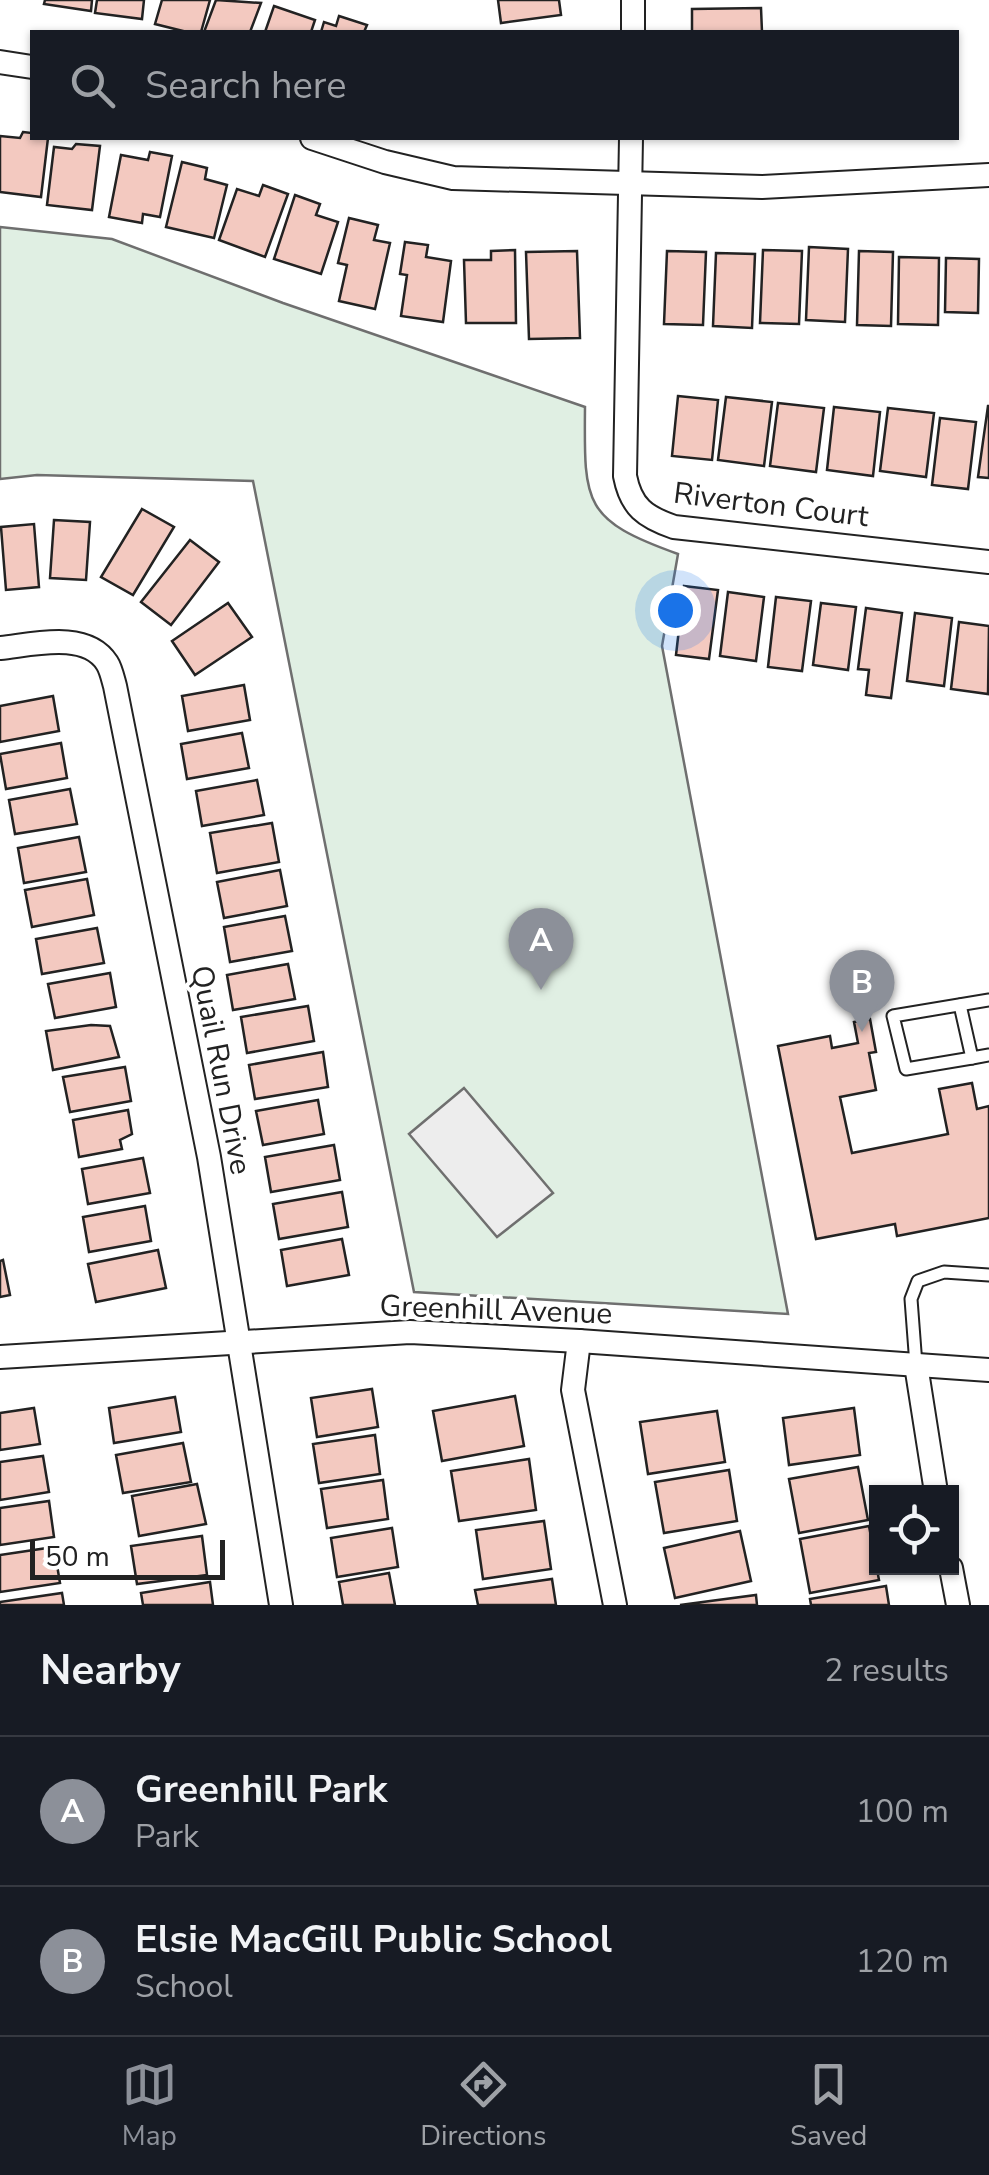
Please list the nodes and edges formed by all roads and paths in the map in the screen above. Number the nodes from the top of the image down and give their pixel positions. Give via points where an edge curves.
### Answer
1 (634, 0) edge
2 (633, 30) edge
3 (0, 62) edge
4 (30, 66) edge
5 (318, 140) edge
6 (631, 140) edge
7 (989, 175) edge
8 (630, 183) junction
9 (989, 562) edge
10 (0, 648) edge
11 (989, 1000) edge
12 (960, 1005) junction
13 (989, 1056) edge
14 (972, 1058) junction
15 (989, 1275) edge
16 (579, 1341) junction
17 (238, 1343) junction
18 (0, 1357) edge
19 (916, 1365) junction
20 (989, 1370) edge
21 (935, 1485) edge
22 (952, 1575) edge
23 (281, 1605) edge
24 (615, 1605) edge
25 (958, 1605) edge

1 - 2 street
3 - 4 street
5 - 8 street via 453,178
6 - 8 street, Riverton Court
7 - 8 street via 762,187
8 - 9 street, Riverton Court via 625,476 637,508 674,527
10 - 17 street, Quail Run Drive via 75,643 108,663 209,1157
11 - 12 lane
12 - 14 lane
12 - 14 lane via 893,1016 906,1069
13 - 14 lane
15 - 19 lane via 944,1272 918,1282 911,1299
16 - 17 street, Greenhill Avenue via 410,1332
16 - 19 street, Greenhill Avenue
16 - 24 street via 573,1390
17 - 18 street, Greenhill Avenue
17 - 23 street, Quail Run Drive
19 - 20 street, Greenhill Avenue
19 - 21 street
22 - 25 street

